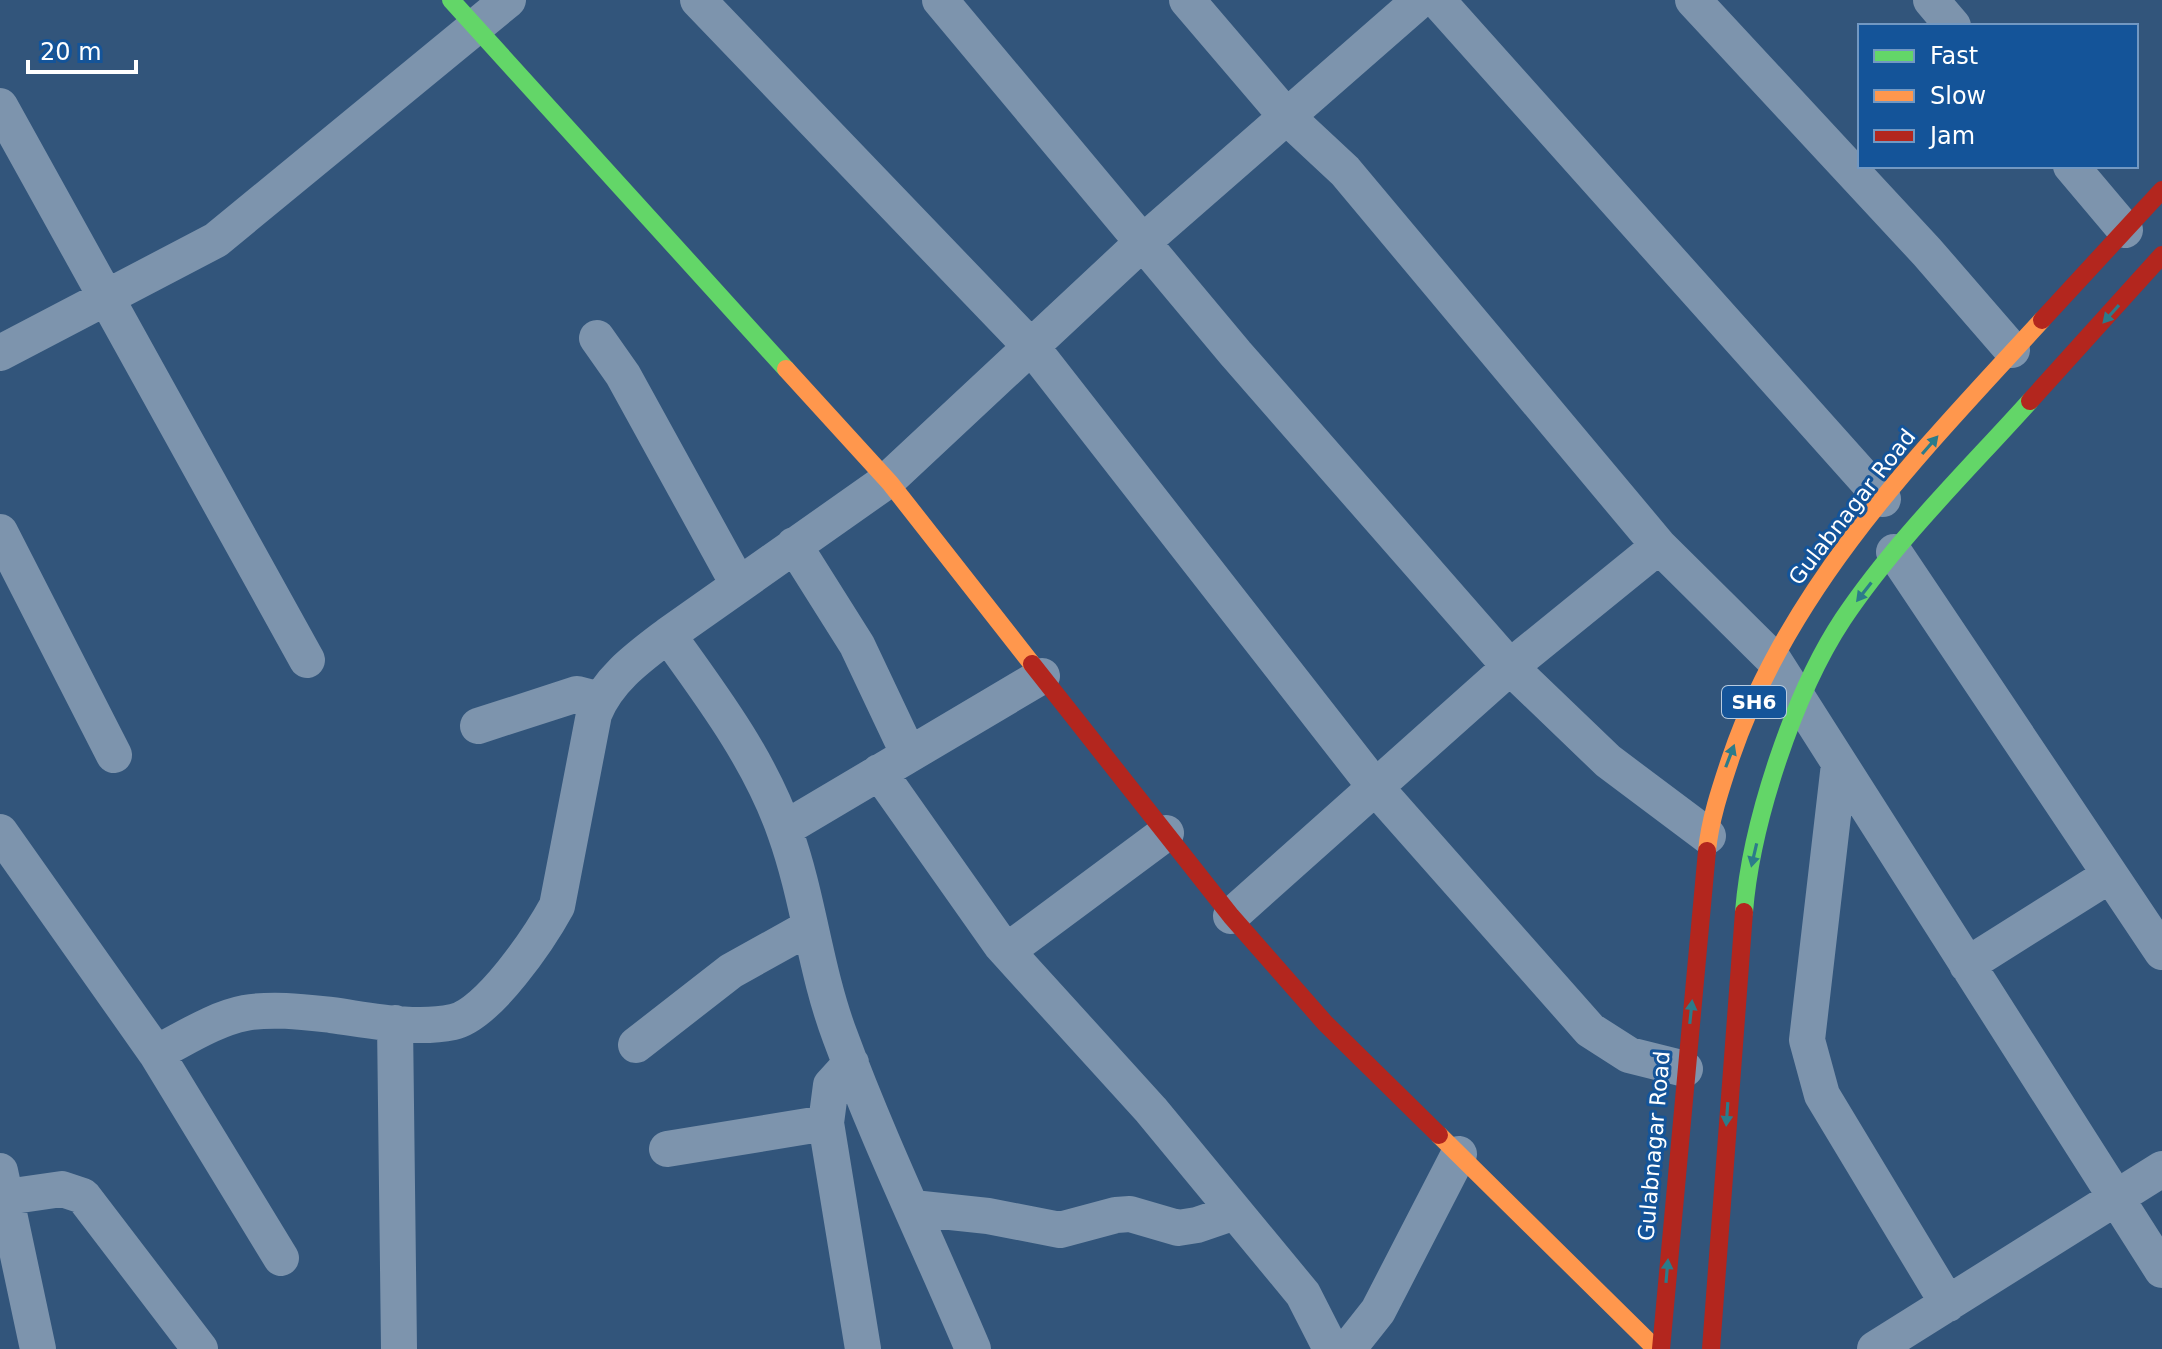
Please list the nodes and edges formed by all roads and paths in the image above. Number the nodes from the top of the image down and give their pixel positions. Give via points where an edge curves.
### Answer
1 (451, 0) edge
2 (508, 0) edge
3 (698, 0) edge
4 (940, 0) edge
5 (1187, 0) edge
6 (1420, 0) edge
7 (1437, 0) edge
8 (1693, 0) edge
9 (1931, 0) edge
10 (1951, 24) edge
11 (475, 27) junction
12 (0, 106) edge
13 (1286, 116) junction
14 (2073, 168) edge
15 (2162, 190) edge
16 (2125, 230) junction
17 (1143, 242) junction
18 (2162, 255) edge
19 (106, 297) junction
20 (597, 338) dead end
21 (1029, 347) junction
22 (2012, 350) junction
23 (0, 353) edge
24 (888, 480) junction
25 (1883, 499) junction
26 (0, 532) edge
27 (794, 545) junction
28 (1659, 546) junction
29 (1894, 552) junction
30 (738, 584) junction
31 (668, 635) junction
32 (1773, 659) junction
33 (307, 660) dead end
34 (1510, 667) junction
35 (1042, 676) junction
36 (600, 700) junction
37 (1800, 703) junction
38 (478, 726) dead end
39 (114, 755) dead end
40 (894, 764) junction
41 (1839, 764) junction
42 (1376, 788) junction
43 (784, 829) junction
44 (0, 832) edge
45 (1166, 833) junction
46 (1708, 836) junction
47 (2110, 875) junction
48 (1231, 916) junction
49 (810, 927) junction
50 (1007, 951) junction
51 (2162, 952) edge
52 (1967, 965) junction
53 (395, 1023) junction
54 (636, 1045) dead end
55 (156, 1053) junction
56 (851, 1063) junction
57 (1685, 1069) junction
58 (826, 1123) junction
59 (667, 1149) dead end
60 (1459, 1154) junction
61 (2162, 1169) edge
62 (2, 1189) edge
63 (2117, 1200) junction
64 (913, 1208) junction
65 (1235, 1212) junction
66 (281, 1258) dead end
67 (2162, 1270) edge
68 (1948, 1304) junction
69 (38, 1349) edge
70 (200, 1349) edge
71 (399, 1349) edge
72 (863, 1349) edge
73 (973, 1349) edge
74 (1331, 1349) edge
75 (1348, 1349) edge
76 (1658, 1349) edge
77 (1711, 1349) edge
78 (1875, 1349) edge

1 - 11 main road
2 - 11 street
3 - 21 street
4 - 17 street
5 - 13 street
6 - 13 street
7 - 25 street
8 - 22 street
9 - 10 street
11 - 19 street via 216,240
11 - 24 main road
12 - 19 street
13 - 17 street
13 - 28 street via 1345,171
14 - 16 street
15 - 16 main road, Gulabnagar Road / SH6
16 - 22 main road, Gulabnagar Road / SH6
17 - 21 street
17 - 34 street
18 -> 29 main road, SH6
19 - 23 street
19 - 33 street
20 - 30 street via 623,375
21 - 24 street
21 - 42 street
25 -> 22 main road, Gulabnagar Road / SH6
24 - 27 street
24 - 35 main road
25 - 32 main road, Gulabnagar Road / SH6 via 1828,571
26 - 39 street
27 - 30 street
27 - 40 street via 850,634
28 - 32 street
28 - 34 street
29 -> 37 main road, SH6 via 1842,620
29 - 47 street
30 - 31 street
31 - 36 street via 635,660
31 - 43 street via 732,725
32 - 37 street
46 -> 32 main road, Gulabnagar Road / SH6 via 1727,761
34 - 42 street
34 - 46 street via 1608,761
35 - 40 street
35 - 45 main road
36 - 38 street via 577,694
36 - 53 street via 557,906 547,924 468,1017
37 - 41 street
37 -> 77 main road, SH6 via 1767,795 1746,889
40 - 43 street
40 - 50 street
41 - 52 street
41 - 68 street via 1807,1040 1812,1066 1822,1095
42 - 48 street
42 - 57 street via 1590,1030 1629,1055
43 - 49 street
44 - 55 street
45 - 48 main road
45 - 50 street
57 -> 46 main road, Gulabnagar Road / SH6
47 - 51 street
47 - 52 street
48 - 60 main road via 1325,1023
49 - 54 street via 731,971
49 - 56 street via 814,957
50 - 65 street
52 - 63 street
53 - 55 street via 310,1013 246,1013
53 - 71 street
55 - 66 street
56 - 58 street via 831,1085
56 - 64 street
76 -> 57 main road, Gulabnagar Road / SH6
58 - 59 street
58 - 72 street
60 - 75 street via 1378,1311
60 - 76 main road
61 - 63 street
62 - 69 street
62 - 70 street via 62,1189 83,1196
63 - 67 street
63 - 68 street
64 - 65 street via 1060,1230 1130,1214 1178,1228
64 - 73 street
65 - 74 street via 1303,1294
68 - 78 street

